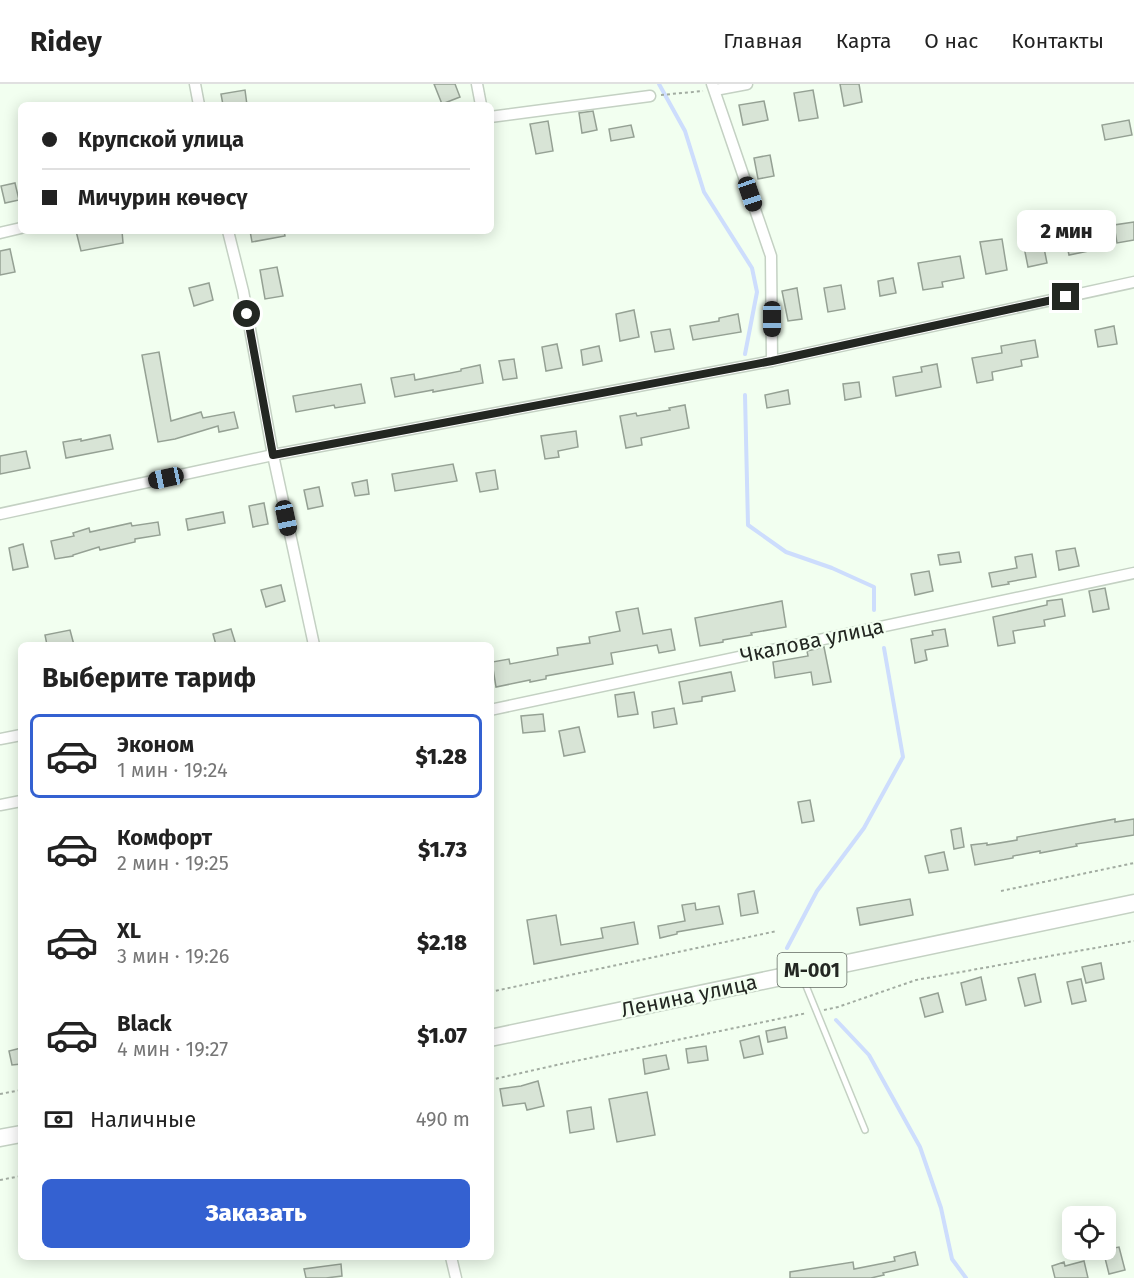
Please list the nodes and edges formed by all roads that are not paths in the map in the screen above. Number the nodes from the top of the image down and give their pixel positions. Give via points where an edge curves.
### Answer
1 (195, 84) edge
2 (477, 84) edge
3 (747, 84) edge
4 (714, 87) edge
5 (650, 96) road end
6 (199, 102) edge
7 (480, 102) edge
8 (494, 116) edge
9 (18, 229) edge
10 (0, 233) edge
11 (229, 234) edge
12 (1134, 282) edge
13 (772, 361) junction
14 (273, 455) junction
15 (0, 514) edge
16 (1134, 573) edge
17 (313, 642) edge
18 (494, 709) edge
19 (18, 736) edge
20 (0, 739) edge
21 (18, 802) edge
22 (0, 805) edge
23 (1134, 903) edge
24 (801, 973) junction
25 (494, 1037) edge
26 (865, 1130) dead end
27 (18, 1135) edge
28 (0, 1138) edge
29 (452, 1260) edge
30 (456, 1278) edge

1 - 6 street
2 - 7 street
3 - 4 street
4 - 13 street via 771,256
5 - 8 street
9 - 10 street
11 - 14 street
12 - 13 street
13 - 14 street
14 - 15 street
14 - 17 street
16 - 18 street, Чкалова улица
19 - 20 street
21 - 22 street
23 - 24 main road, Ленина улица / М-001
24 - 25 main road, Ленина улица / М-001
24 - 26 lane
27 - 28 main road
29 - 30 street

